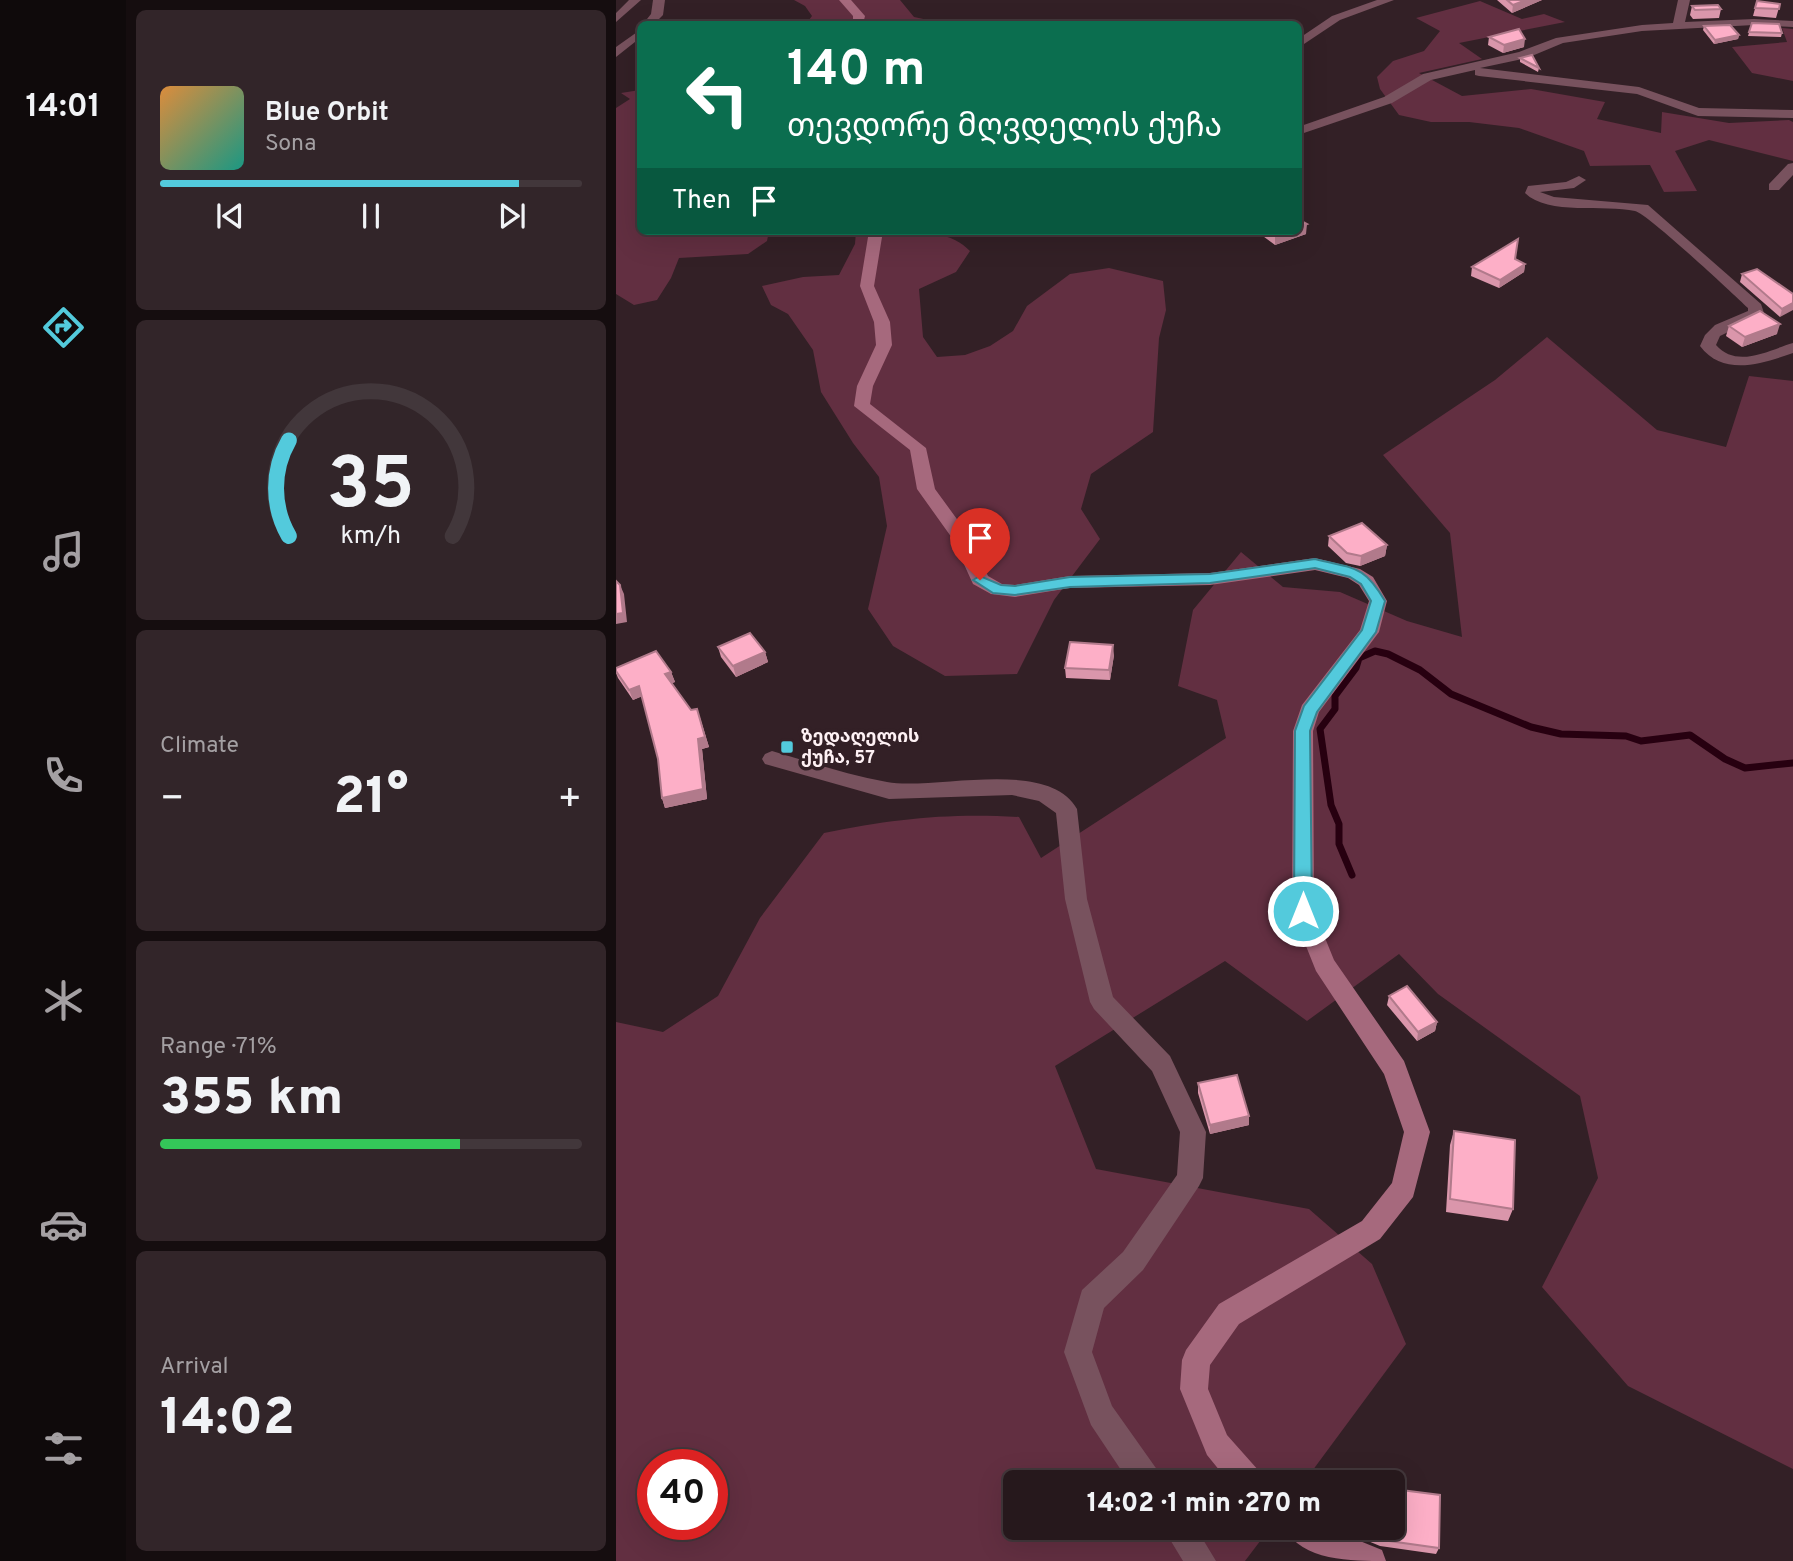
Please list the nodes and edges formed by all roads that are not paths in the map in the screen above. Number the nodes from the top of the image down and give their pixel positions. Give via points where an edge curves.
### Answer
1 (635, 0) edge
2 (659, 0) edge
3 (845, 0) edge
4 (1388, 0) edge
5 (1684, 0) edge
6 (616, 19) edge
7 (651, 21) edge
8 (858, 21) edge
9 (1793, 24) edge
10 (1676, 26) junction
11 (637, 36) edge
12 (1302, 42) edge
13 (616, 53) edge
14 (1461, 70) junction
15 (1793, 114) edge
16 (1302, 130) edge
17 (1793, 167) edge
18 (1579, 180) dead end
19 (1774, 187) dead end
20 (875, 235) edge
21 (1793, 348) edge
22 (772, 759) dead end
23 (1139, 1470) edge
24 (1238, 1470) edge
25 (1186, 1540) edge
26 (1320, 1540) edge
27 (1201, 1561) edge
28 (1371, 1561) edge

1 - 6 street
2 - 7 street
3 - 8 street
4 - 12 street via 1336,18
5 - 10 street
9 - 10 street
10 - 14 street via 1560,40 1523,55
11 - 13 street
14 - 15 street via 1639,91 1698,112
14 - 16 street via 1427,78 1388,100
17 - 19 street
18 - 21 street via 1573,185 1540,186 1532,193 1548,200 1643,208 1756,307 1756,313 1748,318 1712,334 1708,346 1712,354 1737,361
20 - 24 street via 867,286 882,321 884,345 865,386 862,406 918,448 926,489 961,537 980,580 998,590 1015,590 1070,582 1210,579 1315,564 1354,573 1366,581 1378,601 1369,632 1310,710 1303,731 1303,911 1324,964 1395,1069 1417,1132 1404,1188 1371,1230 1229,1314 1196,1360 1194,1389 1217,1445
22 - 23 street via 889,791 1012,787 1045,794 1066,809 1076,899 1102,1002 1161,1064 1193,1132 1190,1178 1133,1261 1092,1300 1078,1352 1101,1415
25 - 27 street
26 - 28 street

